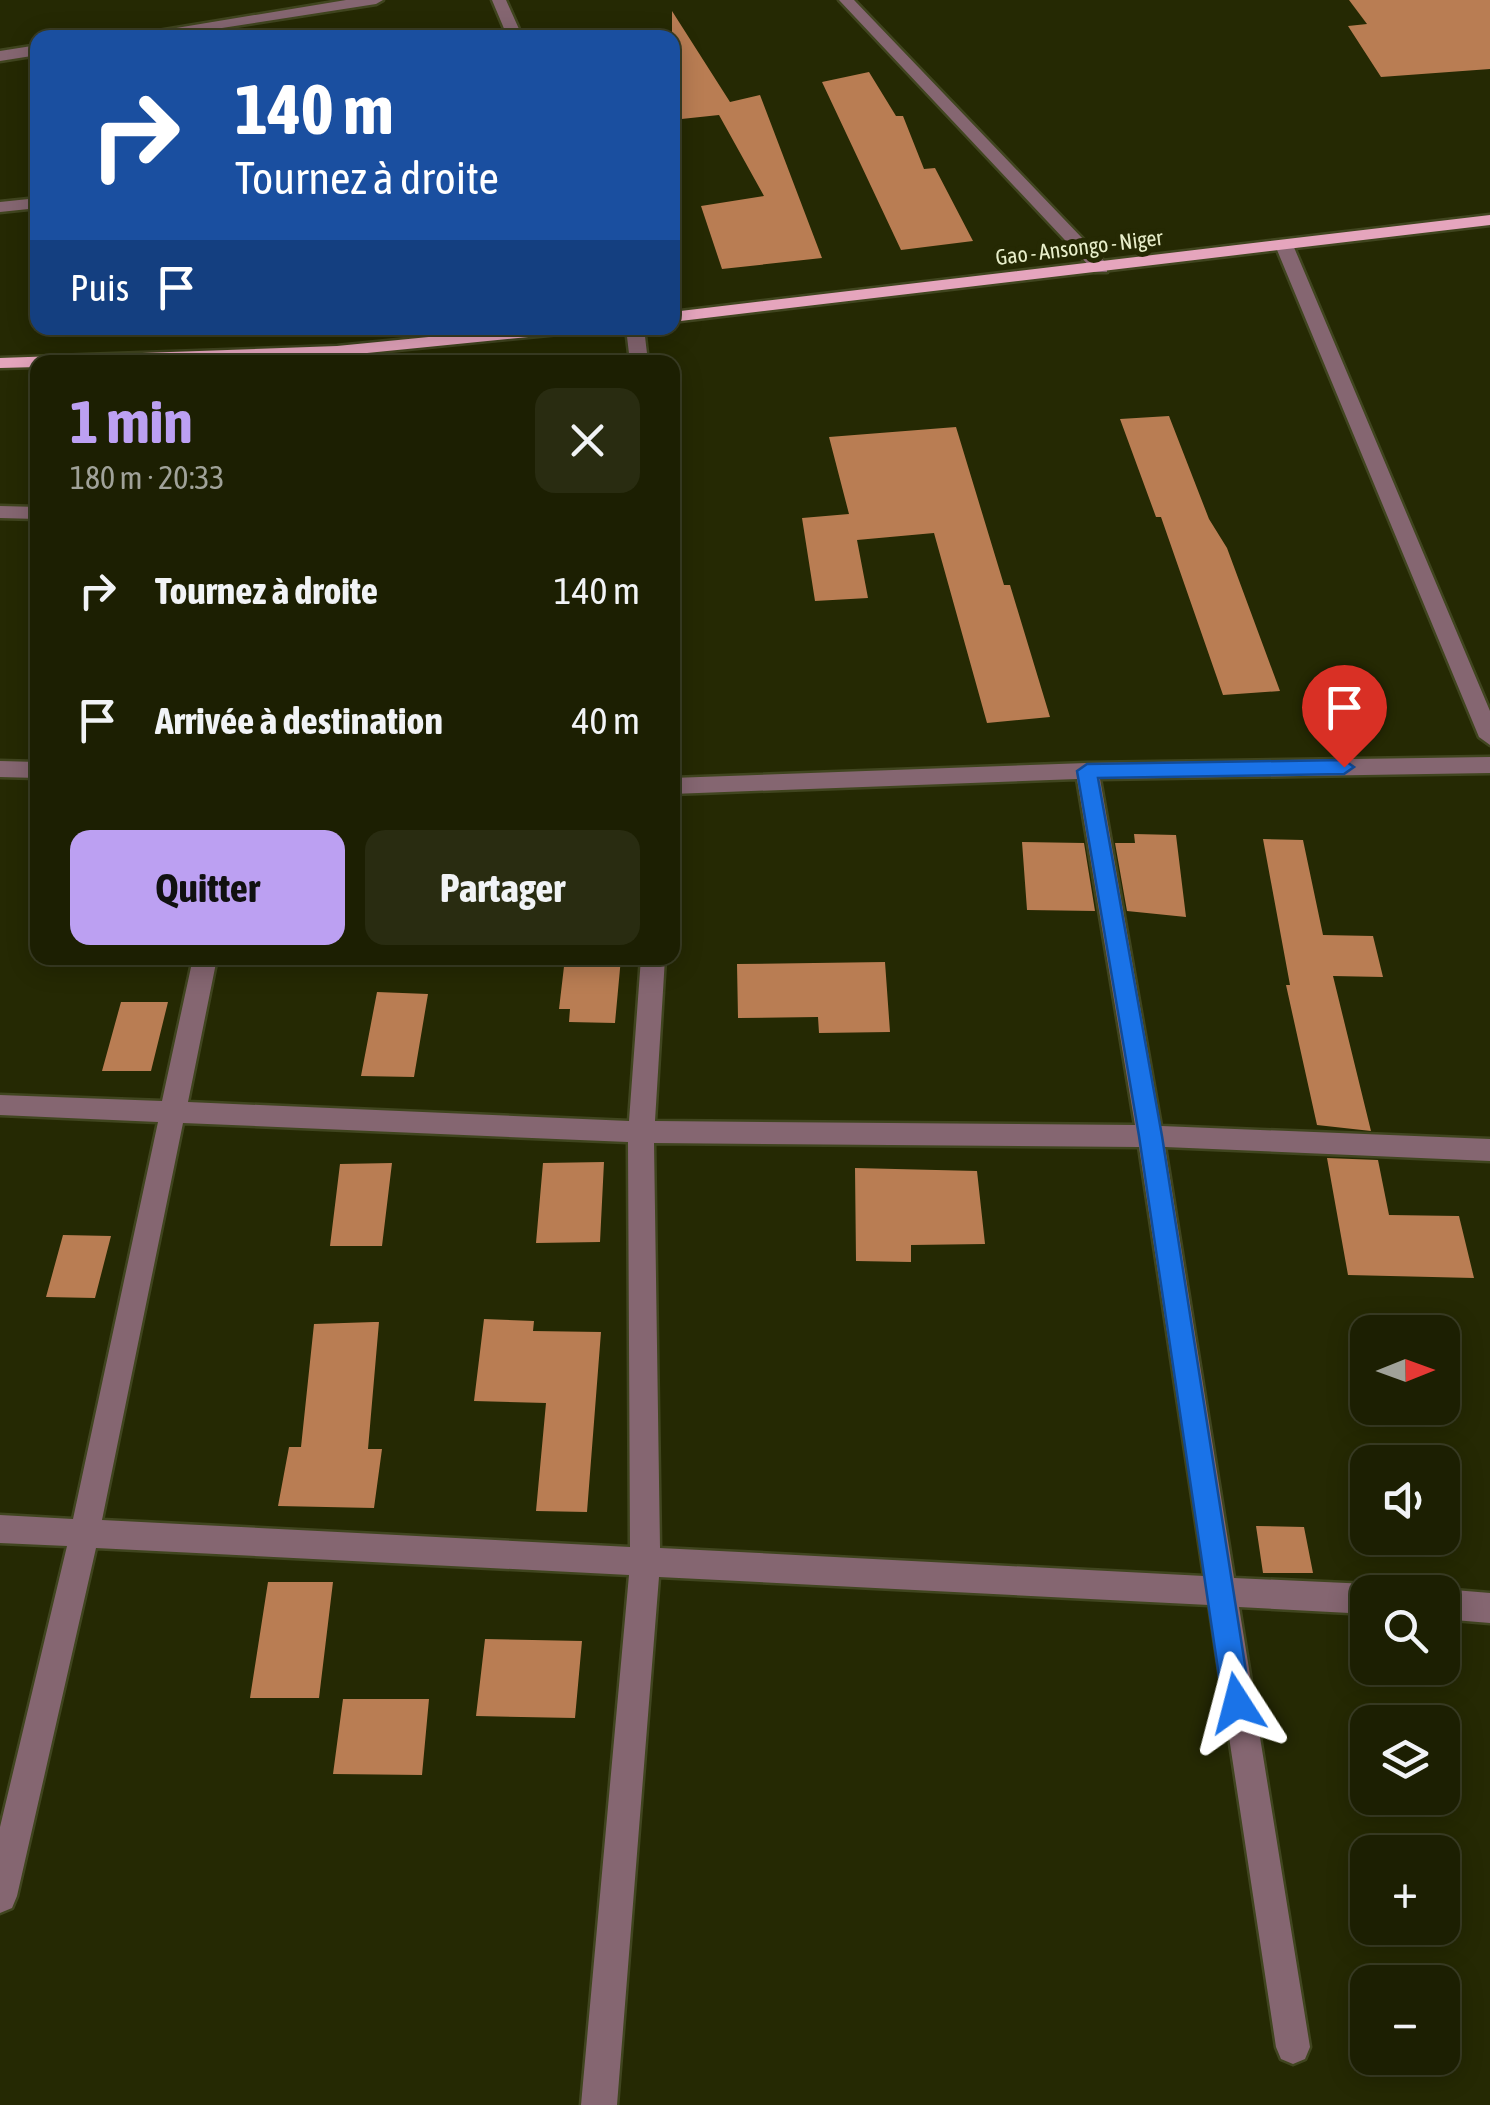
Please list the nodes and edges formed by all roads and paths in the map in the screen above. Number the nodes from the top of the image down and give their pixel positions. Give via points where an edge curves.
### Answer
1 (376, 0) edge
2 (499, 0) edge
3 (846, 0) edge
4 (176, 30) edge
5 (512, 30) edge
6 (30, 51) edge
7 (0, 56) edge
8 (30, 204) edge
9 (0, 207) edge
10 (1490, 220) edge
11 (1284, 245) junction
12 (1101, 268) junction
13 (680, 315) edge
14 (513, 335) edge
15 (352, 355) edge
16 (0, 362) edge
17 (30, 362) edge
18 (0, 512) edge
19 (30, 513) edge
20 (1490, 737) edge
21 (1490, 765) edge
22 (0, 769) edge
23 (30, 770) edge
24 (1087, 771) junction
25 (680, 786) edge
26 (204, 965) edge
27 (652, 965) edge
28 (0, 1105) edge
29 (176, 1113) junction
30 (641, 1132) junction
31 (1150, 1136) junction
32 (1490, 1150) edge
33 (0, 1529) edge
34 (84, 1534) junction
35 (646, 1564) junction
36 (1219, 1589) junction
37 (1350, 1598) edge
38 (1460, 1606) edge
39 (1490, 1608) edge
40 (0, 1896) edge
41 (1293, 2047) dead end
42 (599, 2105) edge

1 - 4 street
2 - 5 street
3 - 12 street
6 - 7 street
8 - 9 street
10 - 11 main road, Gao - Ansongo - Niger
11 - 12 main road, Gao - Ansongo - Niger
11 - 20 street
12 - 13 main road, Gao - Ansongo - Niger
14 - 15 main road
16 - 17 main road
18 - 19 street
21 - 24 street
22 - 23 street
24 - 25 street
24 - 31 street
26 - 29 street
27 - 30 street
28 - 29 street
29 - 30 street
29 - 34 street
30 - 31 street
30 - 35 street
31 - 32 street
31 - 36 street
33 - 34 street
34 - 35 street
34 - 40 street
35 - 36 street
35 - 42 street
36 - 37 street
36 - 41 street
38 - 39 street

